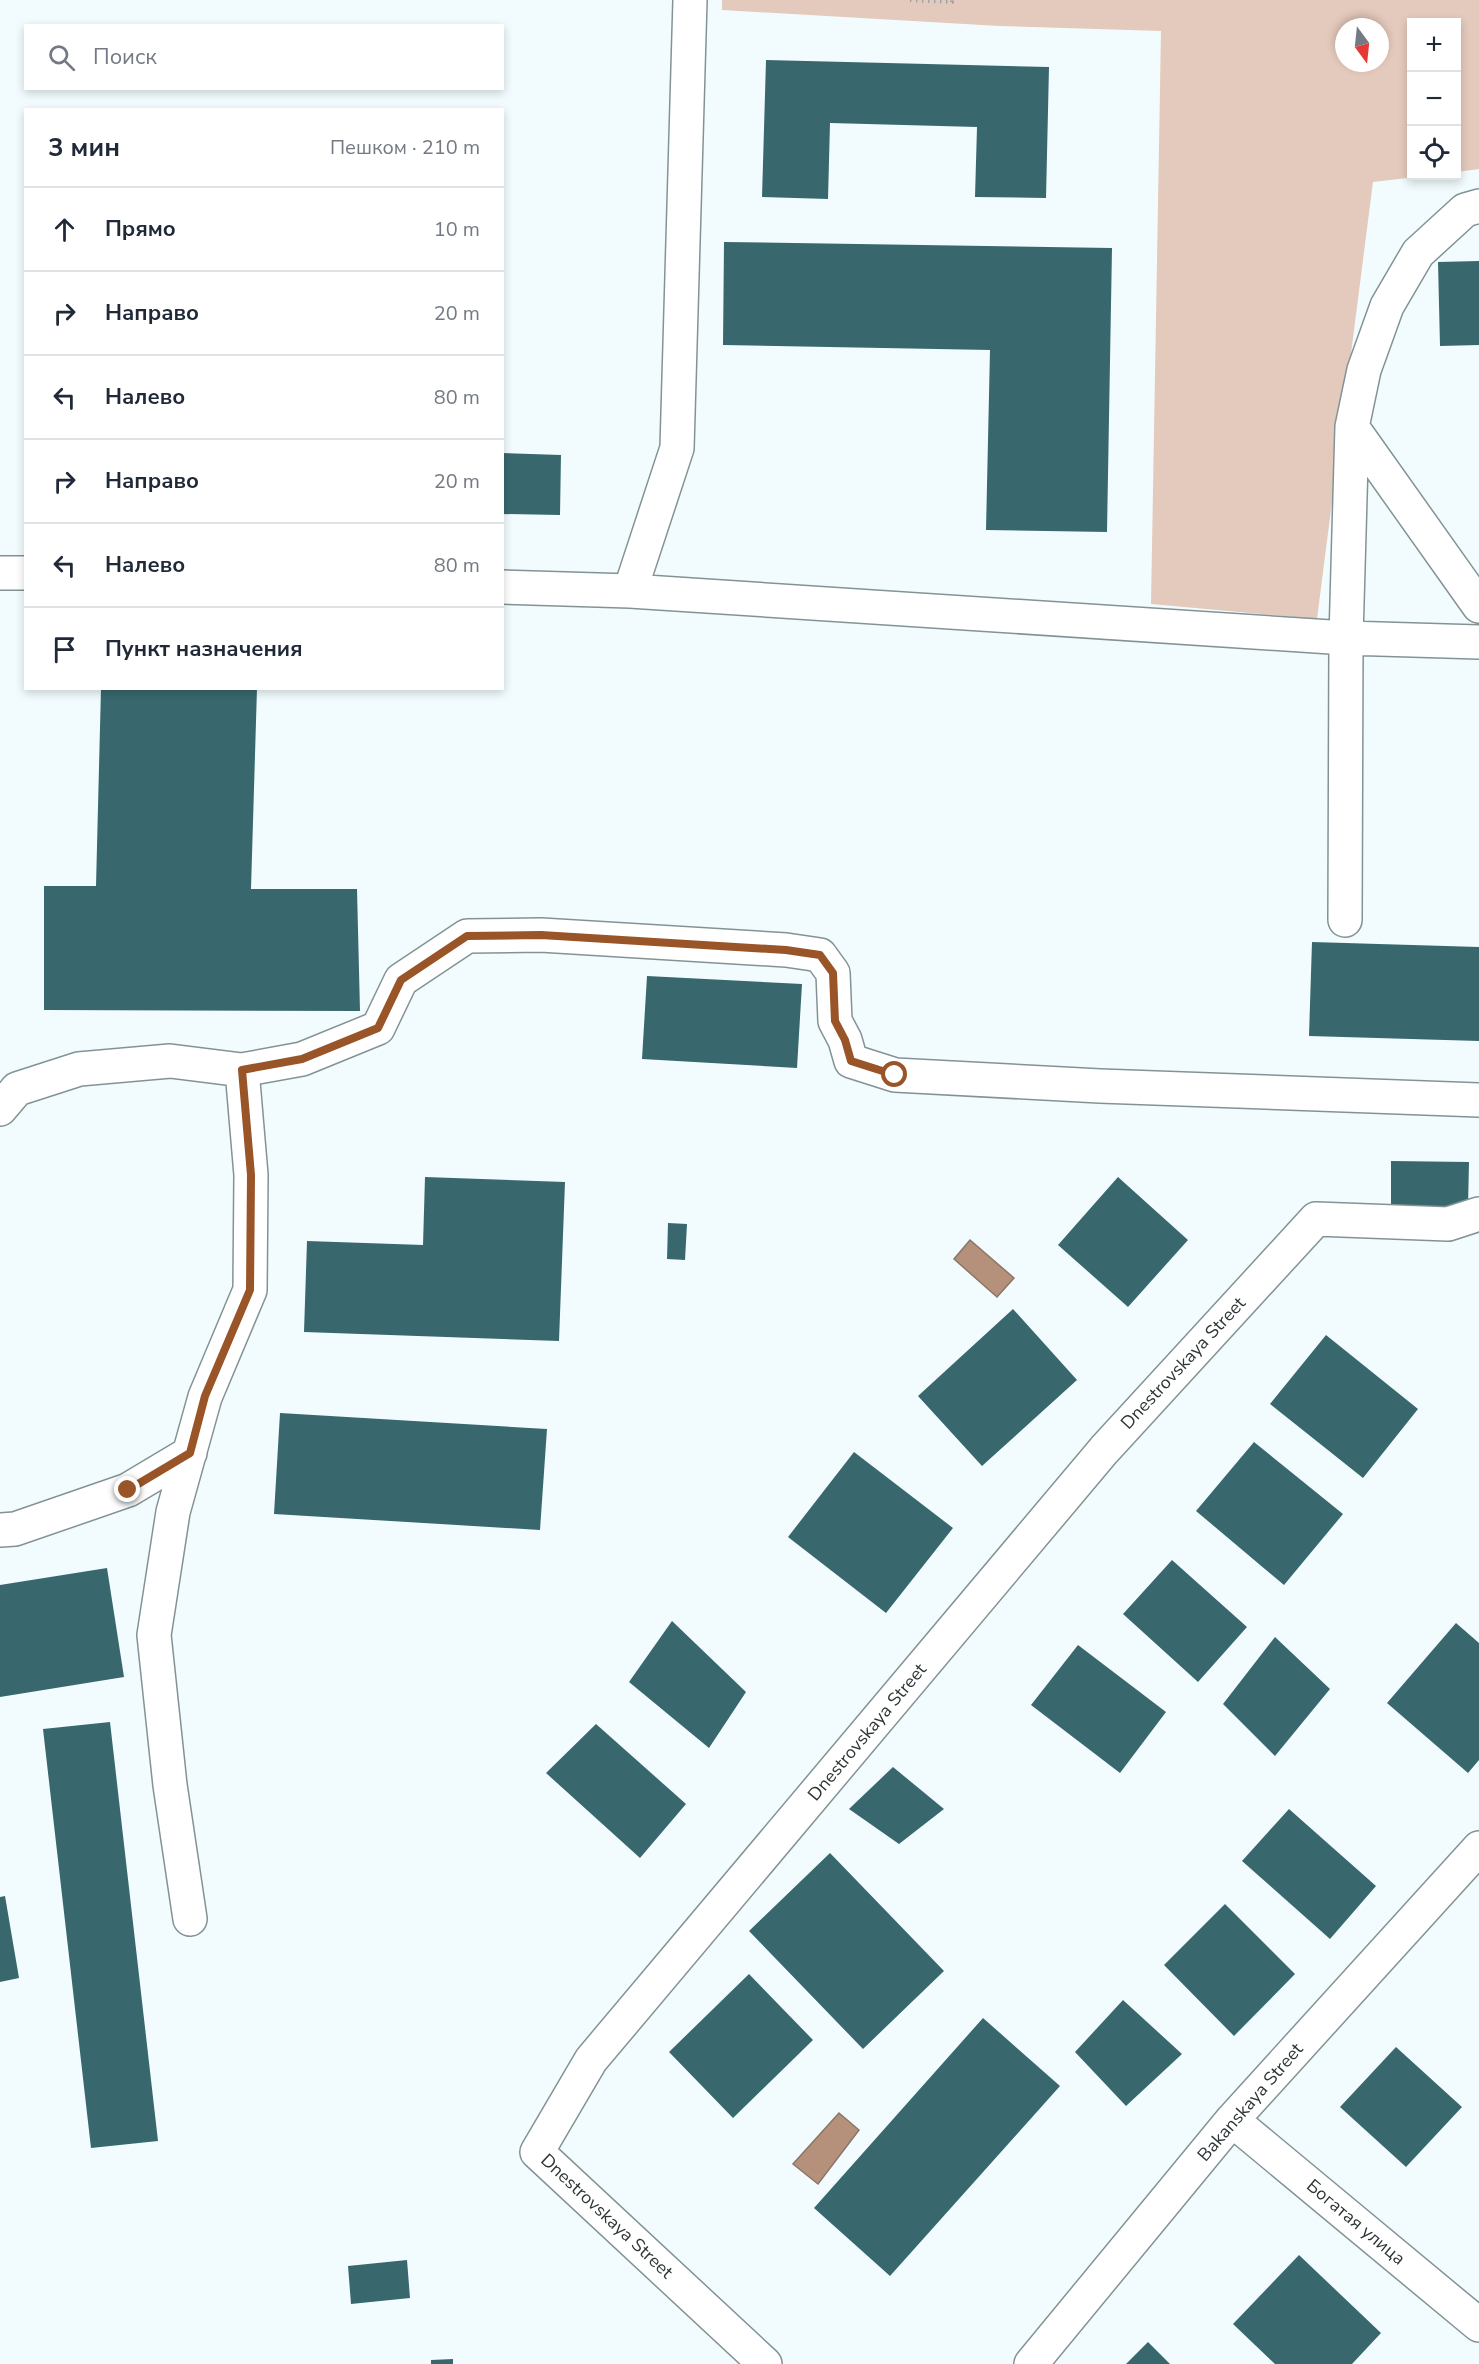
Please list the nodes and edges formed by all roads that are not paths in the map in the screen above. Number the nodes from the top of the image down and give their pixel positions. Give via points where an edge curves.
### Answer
1 (690, 0) edge
2 (1479, 206) edge
3 (1352, 427) junction
4 (0, 573) edge
5 (24, 573) edge
6 (504, 587) edge
7 (630, 591) junction
8 (1479, 606) edge
9 (1346, 638) junction
10 (1479, 642) edge
11 (1345, 920) dead end
12 (242, 1070) junction
13 (1479, 1100) edge
14 (0, 1109) edge
15 (1479, 1214) edge
16 (190, 1453) junction
17 (0, 1530) edge
18 (1479, 1848) edge
19 (190, 1919) dead end
20 (1232, 2120) junction
21 (1479, 2325) edge
22 (765, 2364) edge
23 (1031, 2364) edge

1 - 7 street via 677,448
2 - 3 street via 1465,210 1418,253 1387,306 1364,370
3 - 8 street
3 - 9 street
4 - 5 street
6 - 7 street
7 - 9 street
9 - 10 street
9 - 11 street
12 - 13 street via 302,1059 378,1028 401,980 467,936 541,935 820,955 833,973 835,1021 851,1061 895,1075
12 - 14 street via 170,1061 80,1069 17,1089
12 - 16 street via 251,1175 250,1290 205,1396
15 - 22 street, Dnestrovskaya Street via 1448,1224 1316,1218 1104,1450 591,2060 537,2152
16 - 17 street via 128,1490 15,1529
16 - 19 street via 173,1512 154,1635
18 - 20 street, Bakanskaya Street
20 - 21 street, Богатая улица
20 - 23 street, Bakanskaya Street

